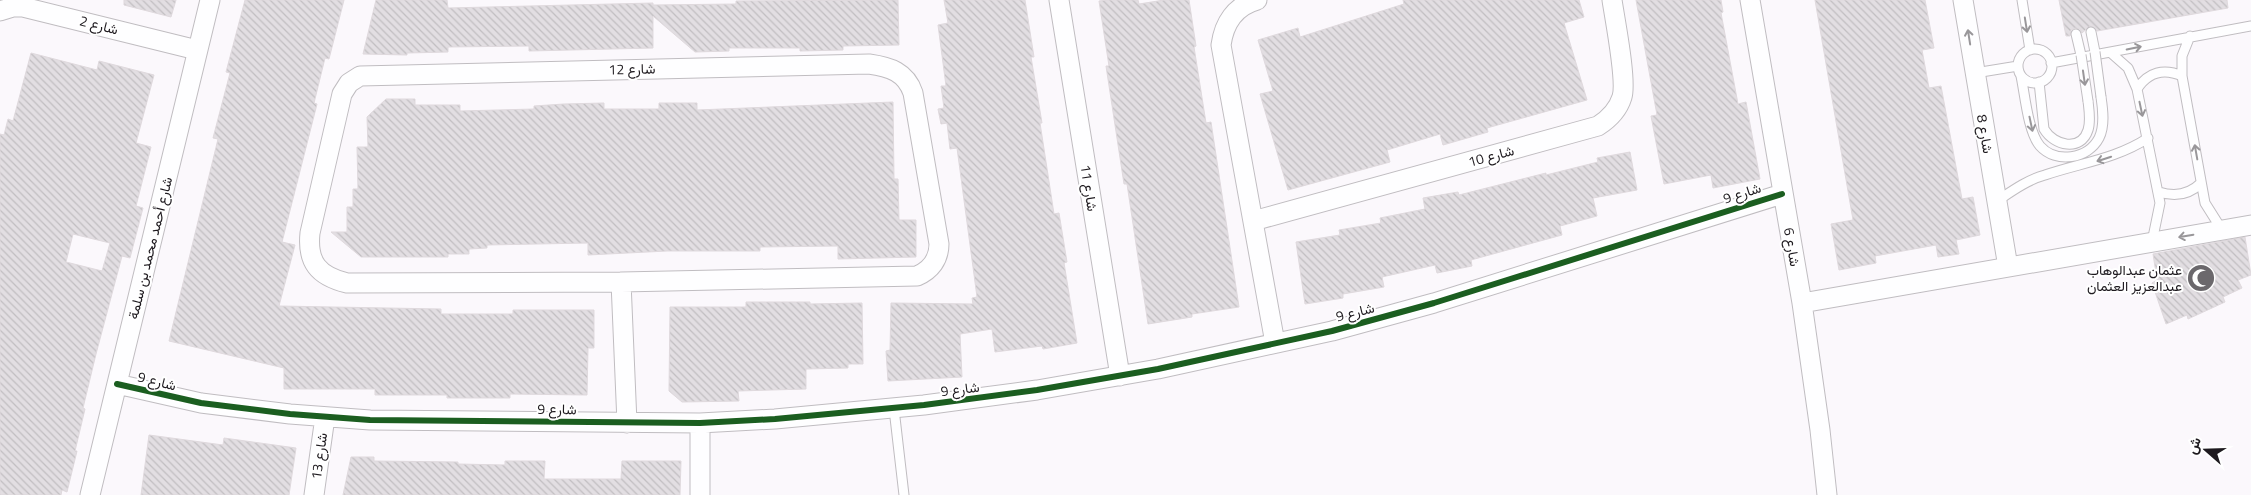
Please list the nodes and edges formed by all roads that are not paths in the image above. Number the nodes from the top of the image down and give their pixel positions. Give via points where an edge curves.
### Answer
1 (210, 0) edge
2 (1058, 0) edge
3 (1257, 0) edge
4 (1612, 0) edge
5 (1750, 0) edge
6 (1963, 0) edge
7 (2022, 0) edge
8 (0, 11) edge
9 (2251, 26) edge
10 (2091, 32) dead end
11 (2076, 34) dead end
12 (2190, 36) junction
13 (197, 50) junction
14 (2030, 50) junction
15 (2111, 53) junction
16 (2051, 63) junction
17 (2018, 66) junction
18 (1975, 73) junction
19 (2021, 76) junction
20 (2182, 76) junction
21 (2039, 82) junction
22 (2137, 89) junction
23 (2148, 138) junction
24 (2201, 183) junction
25 (2159, 192) junction
26 (1782, 194) junction
27 (1997, 202) junction
28 (1253, 221) junction
29 (2251, 225) edge
30 (2222, 230) junction
31 (2152, 242) junction
32 (2008, 268) junction
33 (621, 282) junction
34 (1802, 303) junction
35 (1275, 343) junction
36 (1120, 376) junction
37 (117, 384) junction
38 (894, 409) junction
39 (325, 417) junction
40 (627, 423) junction
41 (700, 423) junction
42 (90, 495) edge
43 (314, 495) edge
44 (700, 495) edge
45 (904, 495) edge
46 (1827, 495) edge

1 - 13 street, شارع أحمد محمد بن سلمة
2 - 36 street, شارع 11
3 - 28 street via 1232,16 1224,29 1221,44
4 - 28 street, شارع 10 via 1624,88 1618,107 1598,126
5 - 26 street, شارع 6
18 -> 6 street, شارع 8
7 -> 14 lane
8 - 13 street, شارع 2 via 13,6 23,7
9 - 12 lane
19 -> 10 lane, bridge via 2035,139 2046,151 2058,156 2079,155 2093,146 2102,129 2101,97
11 -> 21 lane, bridge via 2090,120 2087,132 2077,142 2059,144 2048,136 2044,129
15 -> 12 lane
12 - 20 lane via 2182,56
13 - 37 street, شارع أحمد محمد بن سلمة
14 - 16 lane via 2045,53
14 - 17 lane via 2021,56
15 - 16 lane
15 - 22 lane via 2128,68
16 - 21 lane via 2048,76
17 - 18 lane
17 - 19 lane
18 - 27 street, شارع 8
19 - 21 lane via 2029,82
20 - 22 lane via 2157,72
24 -> 20 lane
22 -> 23 lane
23 - 25 lane
23 -> 27 lane via 2115,155 2044,175 2014,189
24 - 25 lane via 2179,195
24 - 30 lane via 2205,203
25 - 31 lane via 2159,214
26 - 34 street, شارع 6
26 - 35 street, شارع 9 via 1373,321
27 - 32 street, شارع 8
28 - 35 street
29 - 30 street
30 -> 31 street
31 - 32 street
32 - 34 street
33 - 33 street, شارع 12 via 346,283 325,275 312,260 310,238 345,88 354,79 367,74 869,64 892,68 907,80 913,93 939,244 937,258 926,271 910,277
33 - 40 street
34 - 46 street, شارع 6
35 - 36 street, شارع 9
36 - 38 street, شارع 9
37 - 39 street, شارع 9 via 200,403
37 - 42 street, شارع أحمد محمد بن سلمة
38 - 41 street, شارع 9
38 - 45 lane
39 - 40 street, شارع 9
39 - 43 street, شارع 13
40 - 41 street, شارع 9
41 - 44 street

